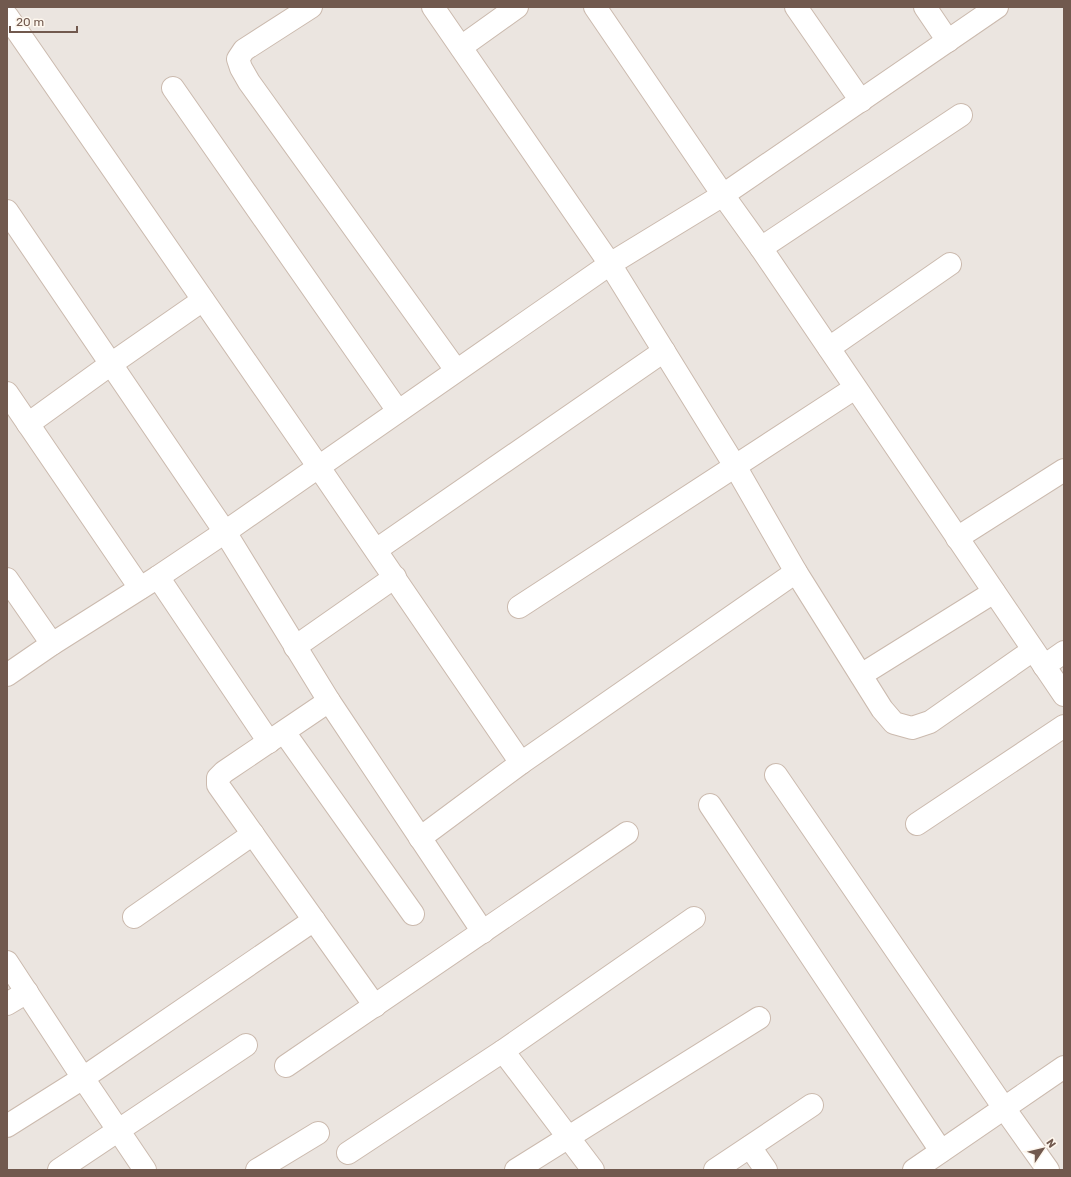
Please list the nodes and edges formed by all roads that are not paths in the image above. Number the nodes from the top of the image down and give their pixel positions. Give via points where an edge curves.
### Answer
1 (311, 7) edge
2 (433, 7) edge
3 (517, 7) edge
4 (595, 7) edge
5 (796, 7) edge
6 (924, 7) edge
7 (997, 7) edge
8 (7, 16) edge
9 (948, 41) junction
10 (461, 47) junction
11 (173, 88) dead end
12 (861, 101) junction
13 (961, 115) dead end
14 (723, 195) junction
15 (7, 211) edge
16 (761, 248) junction
17 (610, 264) junction
18 (950, 264) dead end
19 (203, 300) junction
20 (828, 348) junction
21 (664, 351) junction
22 (111, 364) junction
23 (456, 370) junction
24 (855, 388) junction
25 (7, 393) edge
26 (398, 411) junction
27 (28, 424) junction
28 (318, 466) junction
29 (735, 466) junction
30 (1064, 470) edge
31 (224, 532) junction
32 (957, 538) junction
33 (376, 550) junction
34 (796, 572) junction
35 (395, 577) junction
36 (7, 578) edge
37 (149, 582) junction
38 (994, 592) junction
39 (519, 607) dead end
40 (52, 644) junction
41 (295, 646) junction
42 (1064, 652) edge
43 (1038, 658) junction
44 (7, 675) edge
45 (861, 675) junction
46 (1064, 696) edge
47 (329, 701) junction
48 (1064, 726) edge
49 (277, 737) junction
50 (521, 763) junction
51 (776, 775) dead end
52 (710, 805) dead end
53 (917, 824) dead end
54 (627, 833) dead end
55 (253, 834) junction
56 (420, 838) junction
57 (413, 914) dead end
58 (134, 917) dead end
59 (694, 918) dead end
60 (314, 920) junction
61 (483, 932) junction
62 (7, 962) edge
63 (27, 992) junction
64 (7, 1004) edge
65 (375, 1006) junction
66 (759, 1018) dead end
67 (246, 1045) dead end
68 (503, 1051) junction
69 (286, 1066) dead end
70 (1064, 1067) edge
71 (83, 1078) junction
72 (812, 1105) dead end
73 (1004, 1108) junction
74 (7, 1126) edge
75 (118, 1130) junction
76 (318, 1133) dead end
77 (568, 1137) junction
78 (750, 1147) junction
79 (941, 1151) junction
80 (348, 1153) dead end
81 (59, 1170) edge
82 (145, 1170) edge
83 (257, 1170) edge
84 (516, 1170) edge
85 (593, 1170) edge
86 (715, 1170) edge
87 (766, 1170) edge
88 (914, 1170) edge
89 (1048, 1170) edge

1 - 23 street via 244,50 238,59 241,68
2 - 10 street
3 - 10 street
4 - 14 street
5 - 12 street
6 - 9 street
7 - 9 street
8 - 19 street
9 - 12 street
10 - 17 street
11 - 26 street
12 - 14 street
13 - 16 street
14 - 16 street
14 - 17 street
15 - 22 street
16 - 20 street
17 - 21 street
17 - 23 street
18 - 20 street
19 - 22 street
19 - 28 street
20 - 24 street
21 - 29 street
21 - 33 street
22 - 27 street
22 - 31 street
23 - 26 street
24 - 29 street
24 - 32 street
25 - 27 street
26 - 28 street
27 - 37 street
28 - 31 street
28 - 33 street
29 - 34 street
29 - 39 street
30 - 32 street
31 - 37 street
31 - 41 street
32 - 38 street
33 - 35 street
34 - 45 street
34 - 50 street
35 - 41 street
35 - 50 street
36 - 40 street
37 - 40 street
37 - 49 street
38 - 43 street
38 - 45 street
40 - 44 street
41 - 47 street
42 - 43 street
43 - 45 street via 930,722 912,728 894,723 882,710
43 - 46 street
47 - 49 street
47 - 56 street
48 - 53 street
49 - 55 street via 218,778 218,785
49 - 57 street
50 - 56 street
51 - 73 street
52 - 79 street
54 - 61 street
55 - 58 street
55 - 60 street
56 - 61 street
59 - 68 street
60 - 65 street
60 - 71 street
61 - 65 street
62 - 63 street
63 - 64 street
63 - 71 street
65 - 69 street
66 - 77 street
67 - 75 street
68 - 77 street
68 - 80 street
70 - 73 street
71 - 74 street
71 - 75 street
72 - 78 street
73 - 79 street
73 - 89 street
75 - 81 street
75 - 82 street
76 - 83 street
77 - 84 street
77 - 85 street
78 - 86 street
78 - 87 street
79 - 88 street

